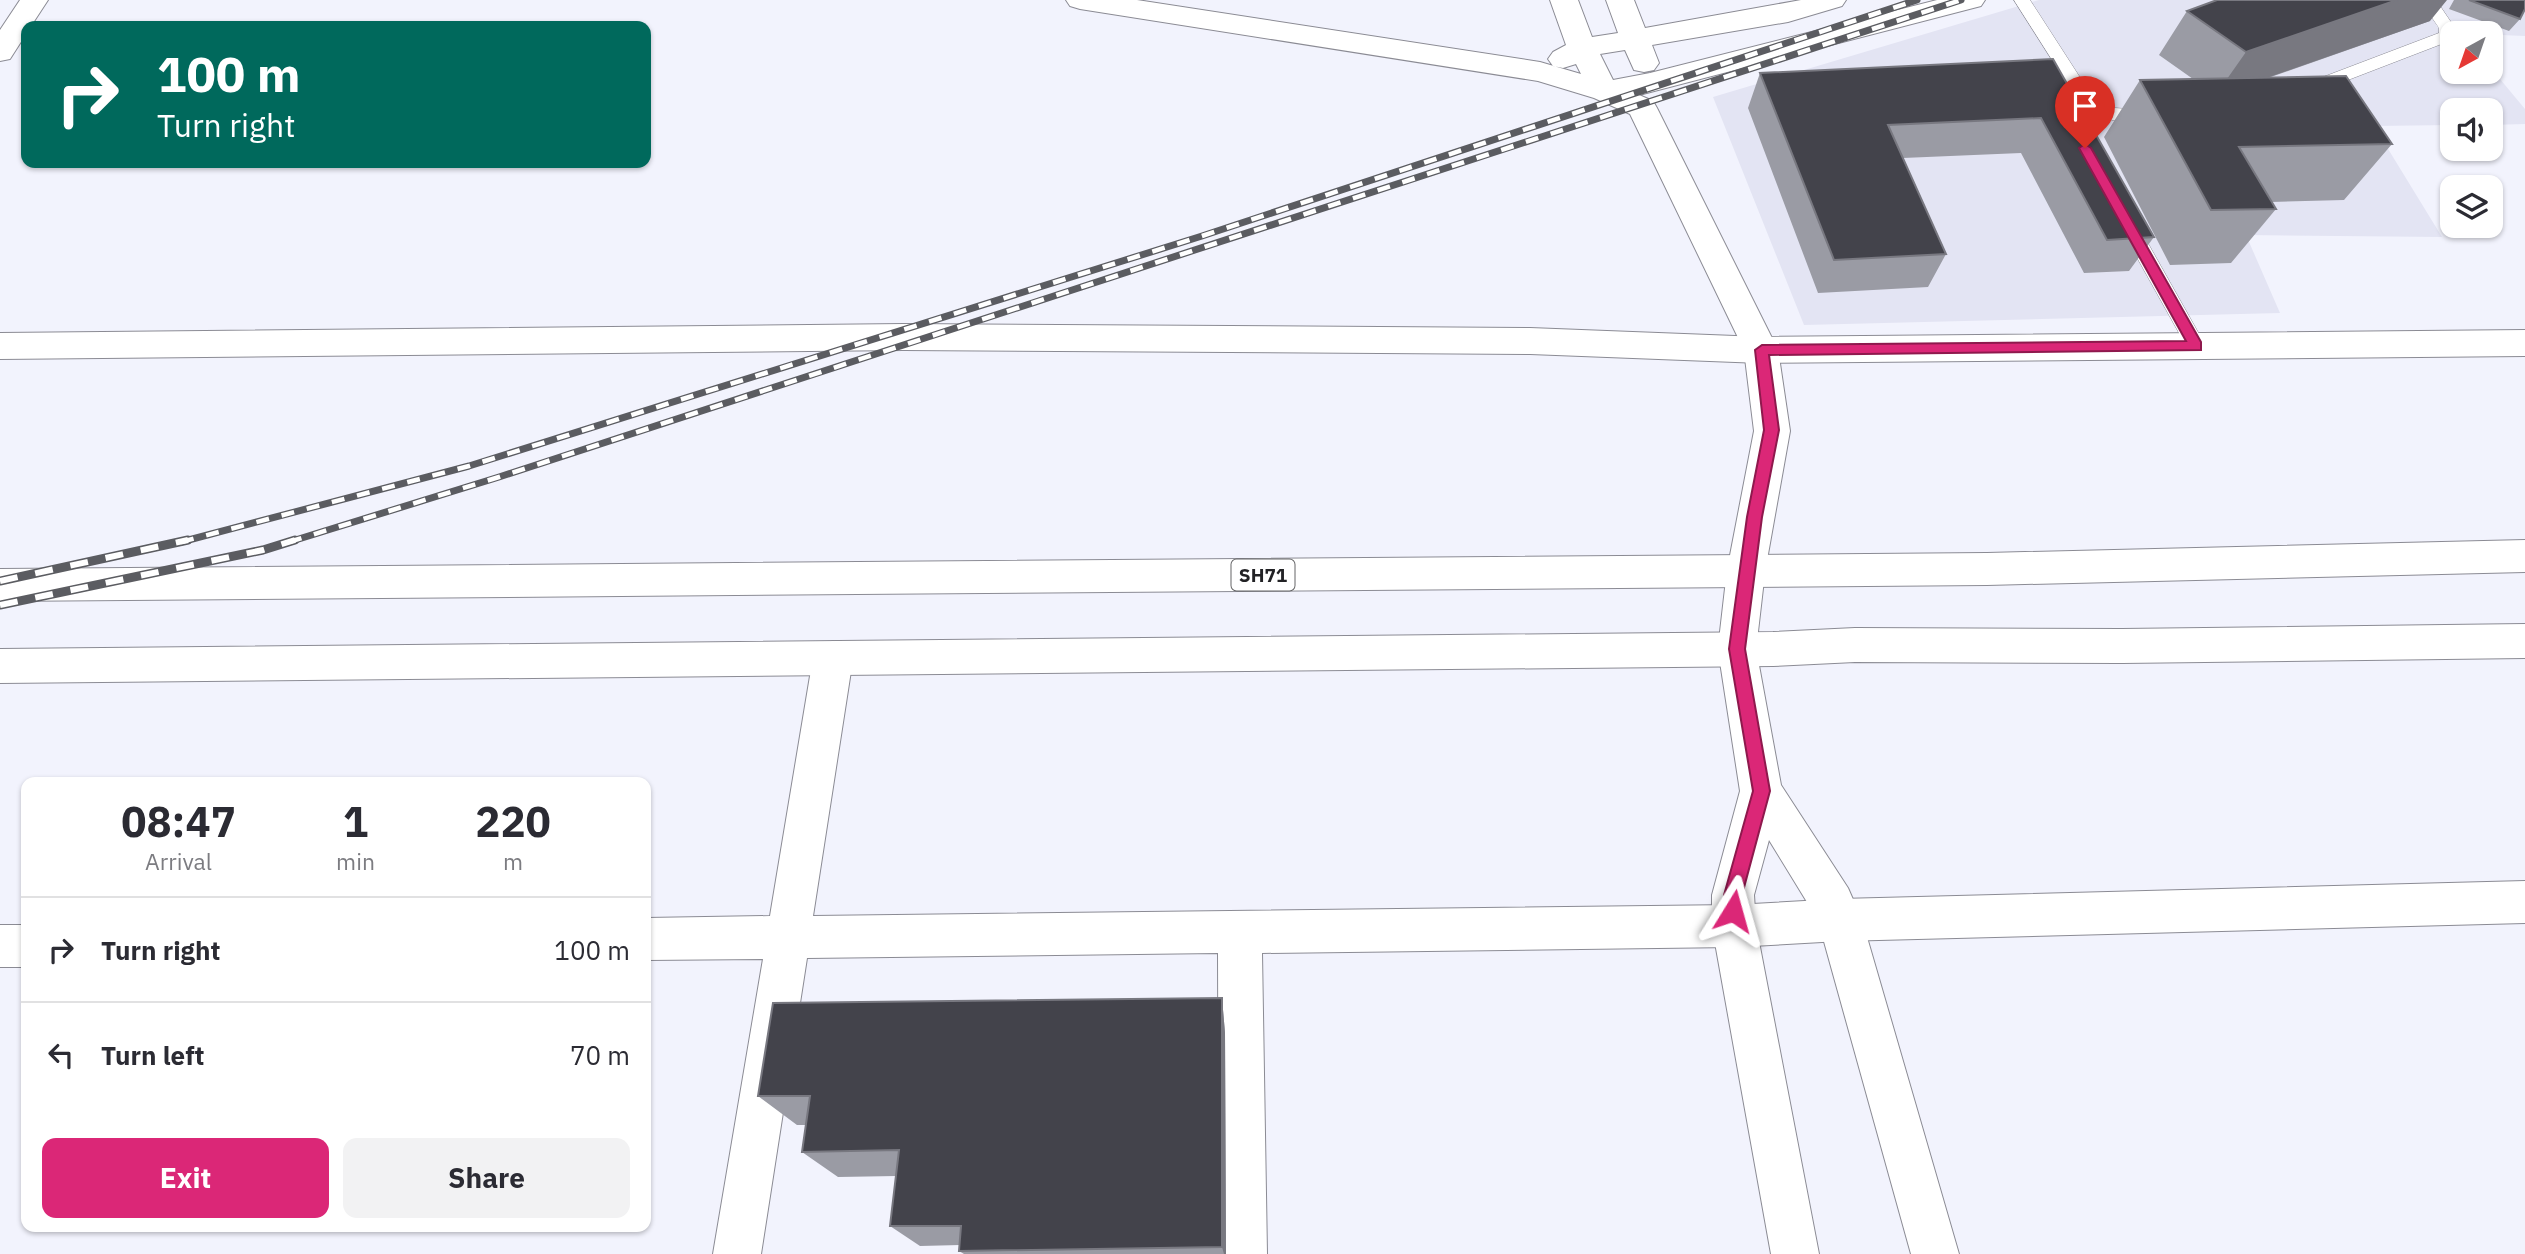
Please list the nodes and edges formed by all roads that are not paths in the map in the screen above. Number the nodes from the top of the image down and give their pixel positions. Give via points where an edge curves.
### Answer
1 (34, 0) edge
2 (1080, 0) edge
3 (1564, 0) edge
4 (1620, 0) edge
5 (1832, 0) edge
6 (1971, 0) edge
7 (2022, 0) edge
8 (2428, 0) edge
9 (1637, 40) junction
10 (1582, 48) junction
11 (0, 52) edge
12 (1540, 72) junction
13 (1604, 91) junction
14 (2298, 93) edge
15 (1646, 95) junction
16 (2167, 116) edge
17 (2118, 206) edge
18 (2525, 343) edge
19 (0, 346) edge
20 (2196, 346) junction
21 (1762, 350) junction
22 (2525, 556) edge
23 (1746, 571) junction
24 (0, 585) edge
25 (2525, 641) edge
26 (1737, 649) junction
27 (833, 658) junction
28 (0, 666) edge
29 (1761, 791) junction
30 (2525, 902) edge
31 (1840, 920) junction
32 (1734, 926) junction
33 (1240, 932) junction
34 (788, 937) junction
35 (651, 939) edge
36 (0, 946) edge
37 (21, 946) edge
38 (737, 1254) edge
39 (1243, 1254) edge
40 (1795, 1254) edge
41 (1935, 1254) edge

1 - 11 street
2 - 12 street
3 - 10 street
4 - 9 street
5 - 9 street via 1788,13
6 - 15 street
7 - 16 lane via 2086,100 2112,114
8 - 14 lane via 2447,28 2447,36
9 - 10 street
9 - 15 street
10 - 12 street
10 - 13 street
12 - 13 street
13 - 15 street
15 - 21 street
17 - 20 lane
18 - 20 street
19 - 21 street via 918,337 1530,341
20 - 21 street
21 - 23 street via 1772,430
22 - 23 street, SH71
23 - 24 street, SH71
23 - 26 street
25 - 26 street
26 - 27 street
26 - 29 street
27 - 28 street
27 - 34 street
29 - 31 street
29 - 32 street via 1733,895
30 - 31 street
31 - 32 street
31 - 41 street
32 - 33 street
32 - 40 street
33 - 34 street
33 - 39 street
34 - 35 street
34 - 38 street
36 - 37 street

